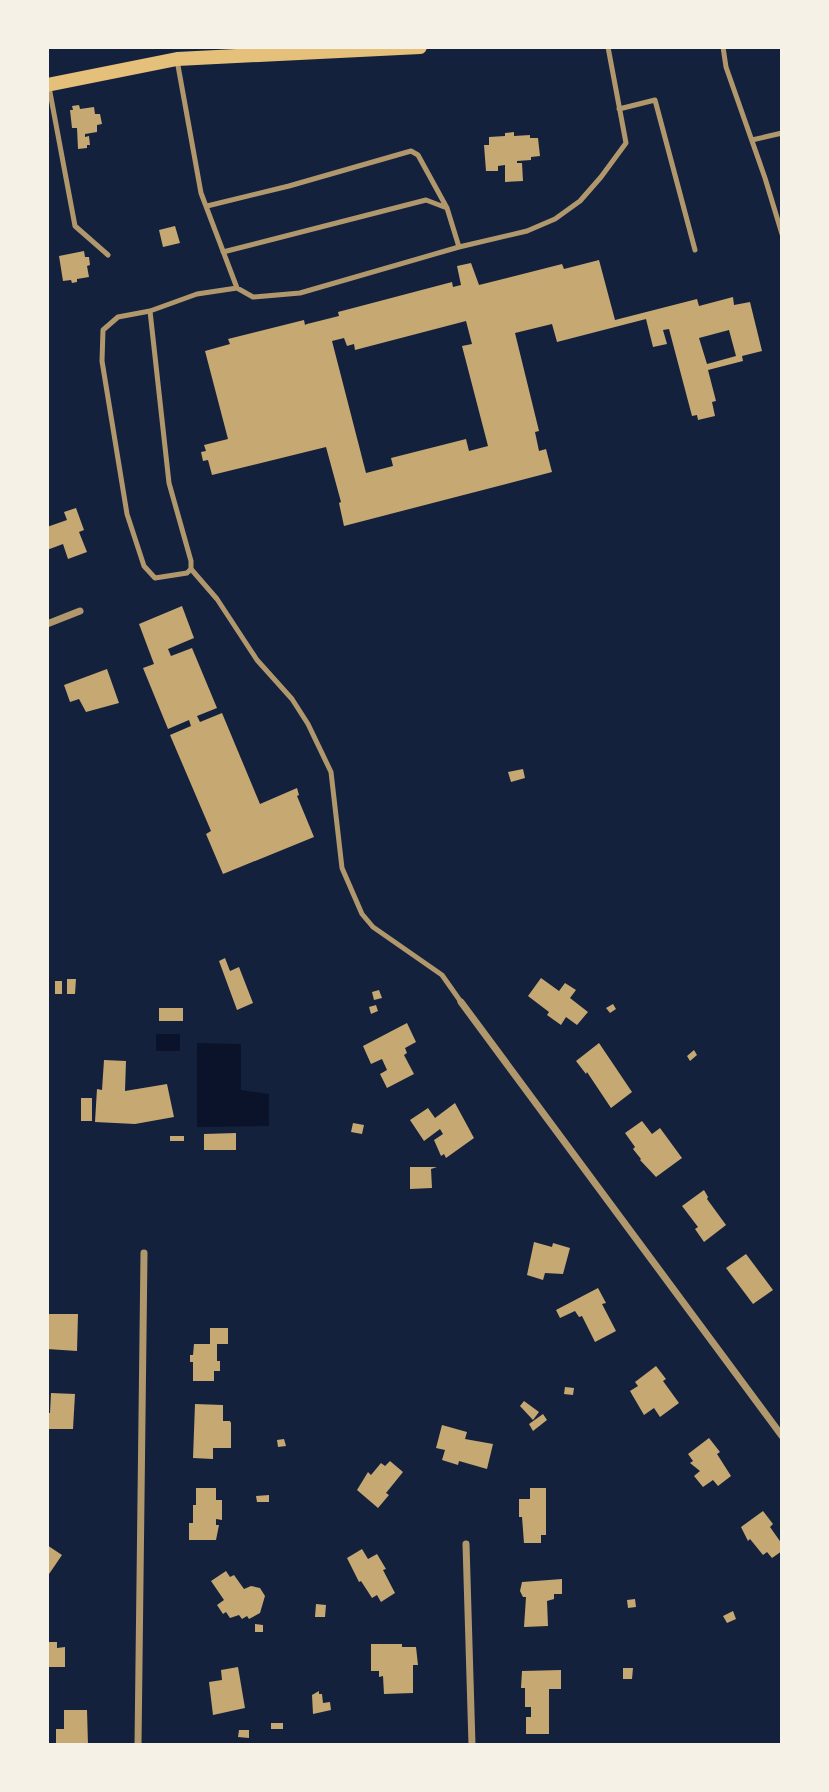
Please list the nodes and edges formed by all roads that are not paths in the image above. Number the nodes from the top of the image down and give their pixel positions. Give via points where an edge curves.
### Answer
1 (420, 47) edge
2 (608, 47) edge
3 (723, 47) edge
4 (177, 59) junction
5 (48, 85) edge
6 (619, 109) junction
7 (782, 133) edge
8 (752, 140) junction
9 (207, 206) junction
10 (447, 208) junction
11 (782, 234) edge
12 (459, 247) junction
13 (695, 250) dead end
14 (223, 252) junction
15 (108, 255) dead end
16 (237, 288) junction
17 (150, 311) junction
18 (191, 569) junction
19 (80, 611) dead end
20 (47, 624) edge
21 (461, 1002) joint
22 (144, 1253) dead end
23 (782, 1436) edge
24 (466, 1544) dead end
25 (138, 1745) edge
26 (472, 1745) edge

1 - 4 main road
2 - 6 lane
3 - 8 lane
4 - 5 main road
4 - 9 lane
5 - 15 lane via 75,226
6 - 12 lane via 626,143 580,201 527,231
6 - 13 lane via 655,100
7 - 8 lane
8 - 11 lane
9 - 10 lane via 411,151 418,155
9 - 14 lane
10 - 12 lane
10 - 14 lane via 426,200
12 - 16 lane via 300,293 253,297
14 - 16 lane
16 - 17 lane via 197,294
17 - 18 lane via 169,483
17 - 18 lane via 118,317 103,330 102,361 127,514 144,566 155,578
18 - 21 lane via 217,598 257,660 292,699 320,748 331,772 342,867 362,914 373,928 442,975
19 - 20 street
21 - 23 street
22 - 25 street
24 - 26 street

